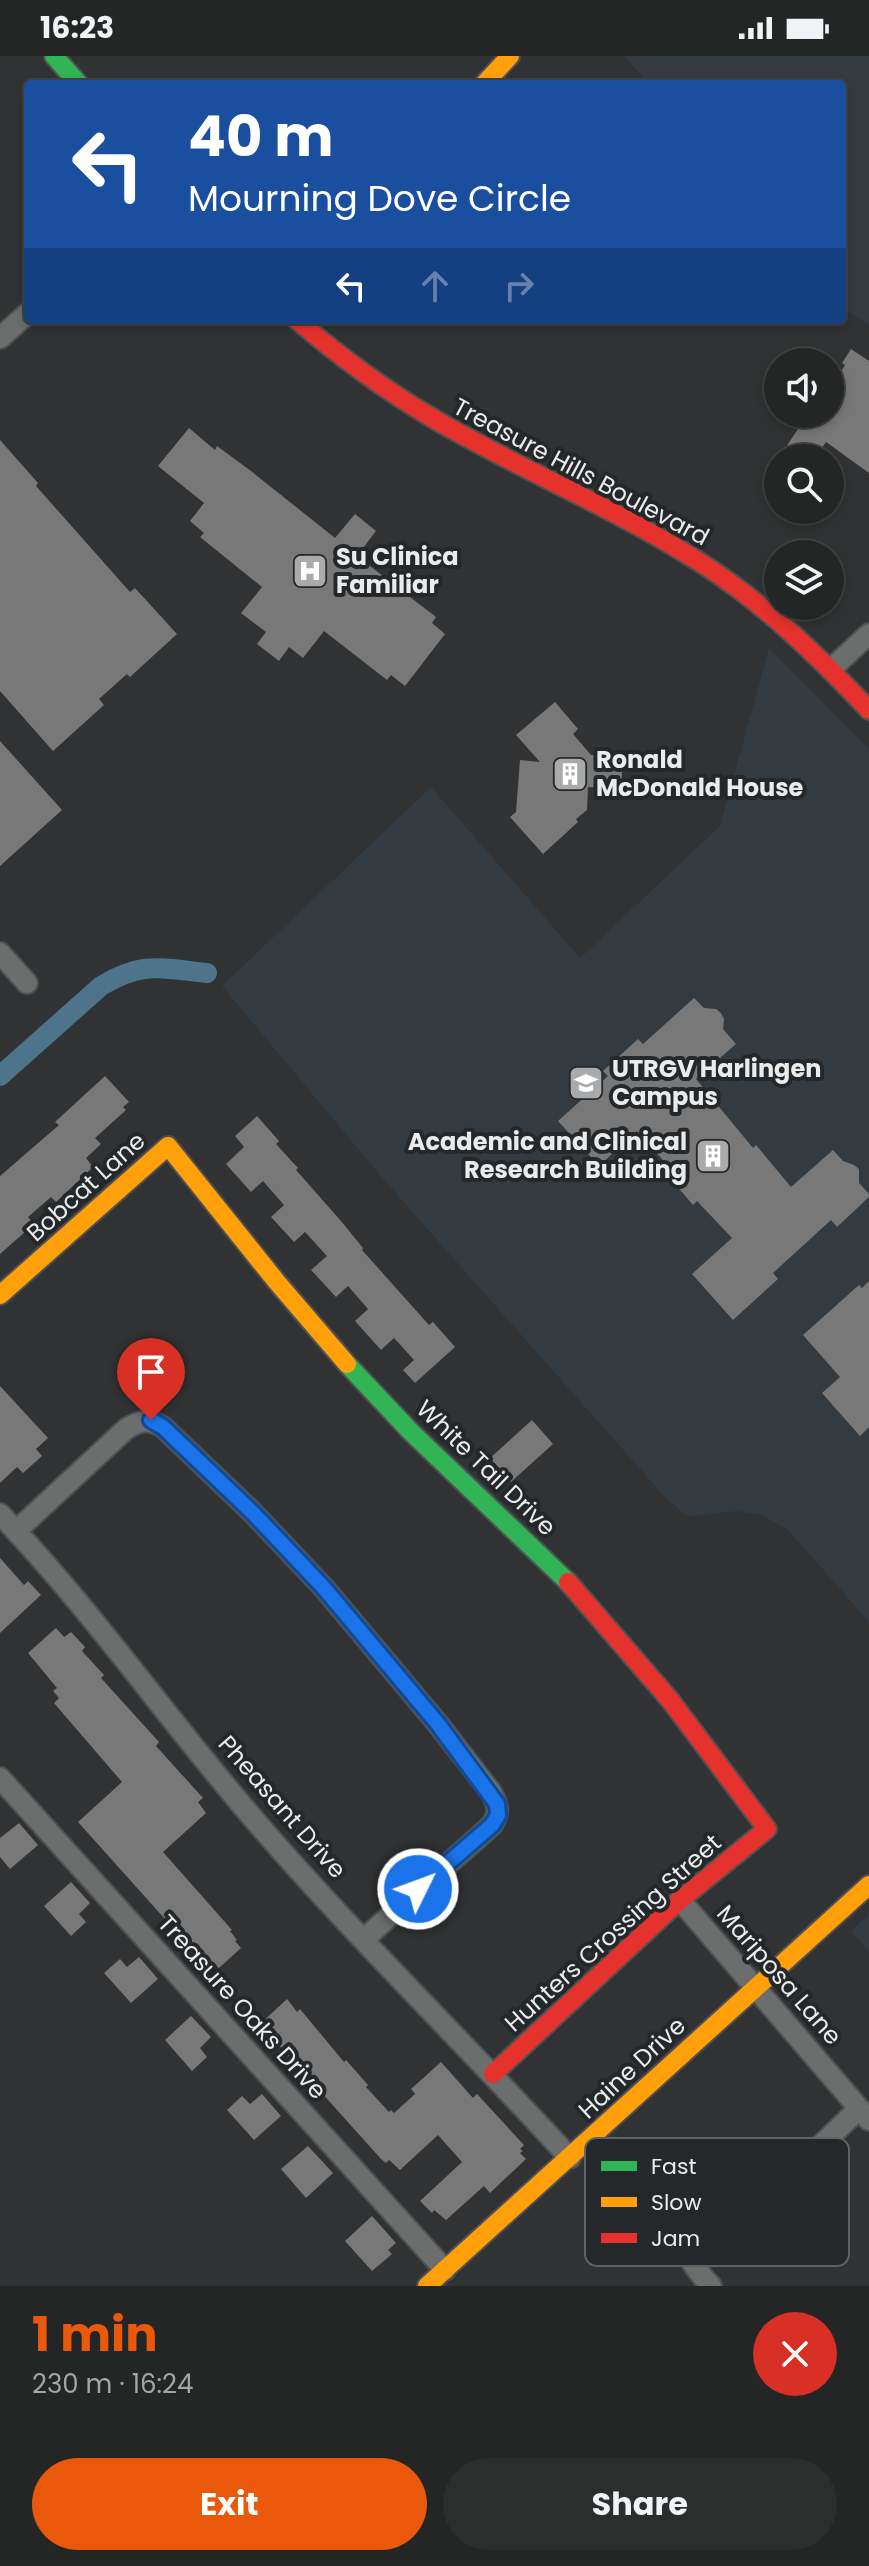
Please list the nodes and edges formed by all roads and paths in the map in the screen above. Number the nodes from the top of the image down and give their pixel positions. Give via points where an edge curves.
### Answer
1 (54, 56) edge
2 (510, 56) edge
3 (75, 80) edge
4 (488, 80) edge
5 (24, 317) edge
6 (302, 324) edge
7 (0, 338) edge
8 (869, 634) edge
9 (831, 669) junction
10 (869, 710) edge
11 (0, 953) edge
12 (27, 983) dead end
13 (168, 1146) joint
14 (0, 1295) edge
15 (0, 1514) edge
16 (16, 1531) junction
17 (0, 1778) edge
18 (767, 1829) joint
19 (869, 1885) edge
20 (680, 1900) junction
21 (364, 1939) junction
22 (756, 1987) junction
23 (493, 2074) junction
24 (864, 2114) edge
25 (592, 2138) edge
26 (834, 2138) edge
27 (585, 2144) edge
28 (570, 2158) junction
29 (694, 2266) edge
30 (445, 2270) junction
31 (427, 2286) edge
32 (711, 2286) edge

1 - 3 street
2 - 4 street
5 - 7 street
6 - 9 street, Treasure Hills Boulevard via 409,406 597,503 714,571
8 - 9 street
9 - 10 street, Treasure Hills Boulevard
11 - 12 street
13 - 14 street, Bobcat Lane
13 - 18 street, White Tail Drive via 327,1342 565,1578 690,1723
15 - 16 street, Pheasant Drive
16 - 21 street, Pheasant Drive via 239,1802
16 - 21 street via 126,1429 151,1420 285,1545 385,1658 491,1792 498,1815
17 - 30 street, Treasure Oaks Drive
18 - 20 street, Hunters Crossing Street
19 - 22 street, Haine Drive
20 - 22 street, Mariposa Lane
20 - 23 street, Hunters Crossing Street
21 - 23 street, Pheasant Drive
22 - 24 street, Mariposa Lane
22 - 25 street, Haine Drive
23 - 28 street, Pheasant Drive
24 - 26 street
27 - 28 street, Haine Drive
28 - 30 street, Haine Drive
29 - 32 street
30 - 31 street, Haine Drive

